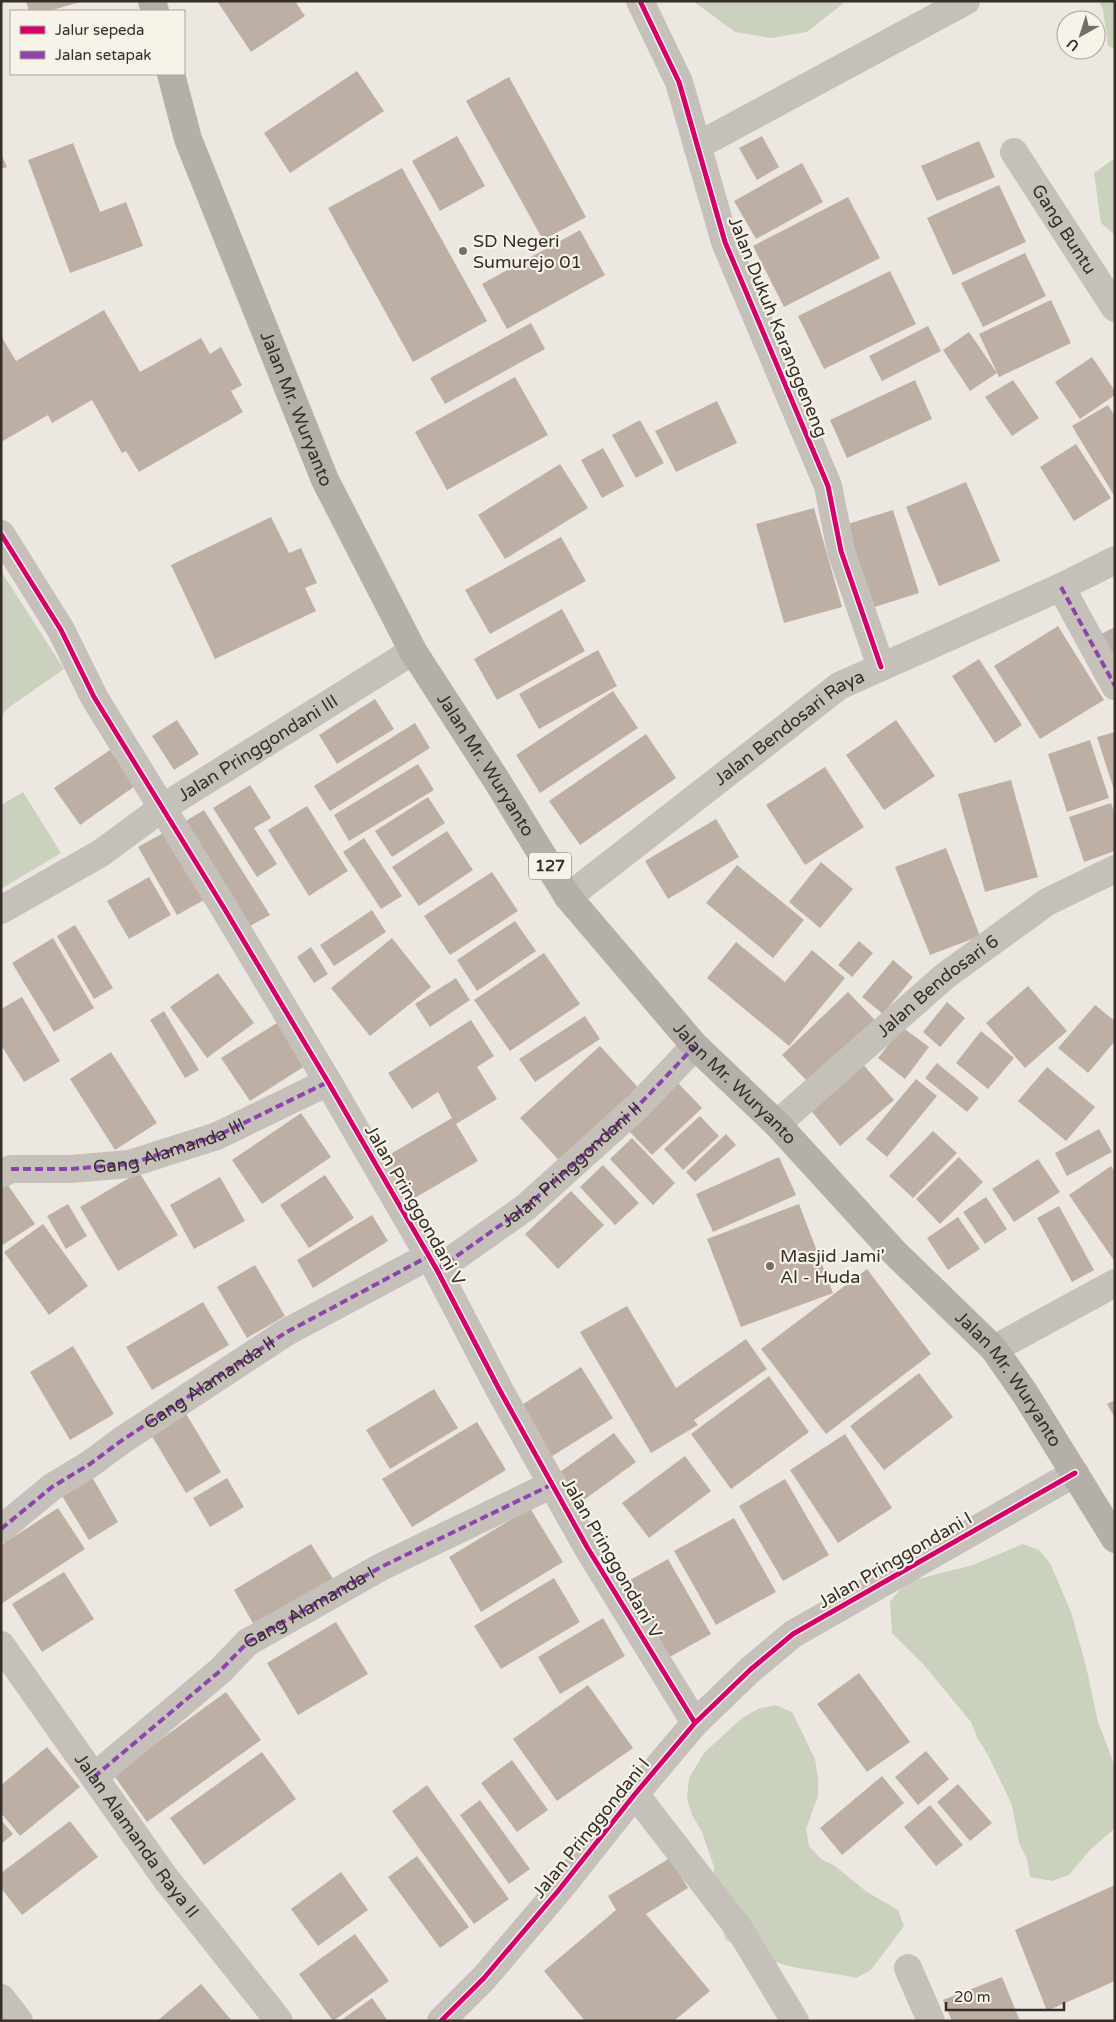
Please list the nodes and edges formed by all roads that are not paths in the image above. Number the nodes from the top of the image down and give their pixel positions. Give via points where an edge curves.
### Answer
1 (640, 1) edge
2 (966, 1) edge
3 (171, 75) edge
4 (697, 146) junction
5 (1014, 152) dead end
6 (1115, 308) edge
7 (1, 534) edge
8 (1115, 560) edge
9 (1061, 587) junction
10 (413, 651) junction
11 (881, 667) junction
12 (1115, 686) edge
13 (162, 808) junction
14 (1115, 869) edge
15 (568, 897) junction
16 (1, 910) edge
17 (695, 1046) junction
18 (328, 1082) junction
19 (777, 1124) junction
20 (1, 1174) edge
21 (433, 1263) junction
22 (1115, 1283) edge
23 (994, 1349) junction
24 (1075, 1473) junction
25 (554, 1484) junction
26 (1, 1529) edge
27 (1115, 1539) edge
28 (1, 1646) edge
29 (695, 1723) junction
30 (94, 1777) junction
31 (635, 1794) junction
32 (908, 1968) dead end
33 (1, 1998) edge
34 (19, 2021) edge
35 (279, 2021) edge
36 (441, 2021) edge
37 (795, 2021) edge
38 (931, 2021) edge

1 - 4 street, Jalan Dukuh Karanggeneng via 679,82
2 - 4 street
3 - 10 main road, Jalan Mr. Wuryanto / 127 via 188,140 325,480
4 - 11 street, Jalan Dukuh Karanggeneng via 725,242 828,486 842,551
5 - 6 street, Gang Buntu
7 - 13 street, Jalan Pringgondani V via 61,630 94,697
8 - 9 street, Jalan Bendosari Raya
9 - 11 street, Jalan Bendosari Raya
9 - 12 street
10 - 13 street, Jalan Pringgondani III
10 - 15 main road, Jalan Mr. Wuryanto / 127 via 498,781
11 - 15 street, Jalan Bendosari Raya via 839,686
13 - 16 street, Jalan Pringgondani III via 101,853
13 - 18 street, Jalan Pringgondani V
14 - 19 street, Jalan Bendosari 6 via 1047,902 945,976
15 - 17 main road, Jalan Mr. Wuryanto / 127
17 - 19 main road, Jalan Mr. Wuryanto / 127
17 - 21 street, Jalan Pringgondani II via 638,1106 526,1207
18 - 20 street, Gang Alamanda III via 218,1136 129,1164 71,1169 11,1169
18 - 21 street, Jalan Pringgondani V
19 - 23 main road, Jalan Mr. Wuryanto / 127 via 894,1252
21 - 25 street, Jalan Pringgondani V via 535,1455
21 - 26 street, Gang Alamanda II via 285,1333 52,1487
22 - 23 street
23 - 24 main road, Jalan Mr. Wuryanto / 127
24 - 27 main road, Jalan Mr. Wuryanto / 127
24 - 29 street, Jalan Pringgondani I via 793,1634
25 - 29 street, Jalan Pringgondani V via 587,1547
25 - 30 street, Gang Alamanda I via 381,1567 248,1642 220,1671
28 - 30 street, Jalan Alamanda Raya II
29 - 31 street, Jalan Pringgondani I
30 - 35 street, Jalan Alamanda Raya II via 166,1879
31 - 36 street, Jalan Pringgondani I via 546,1906 484,1978
31 - 37 street via 740,1930
32 - 38 street
33 - 34 street

